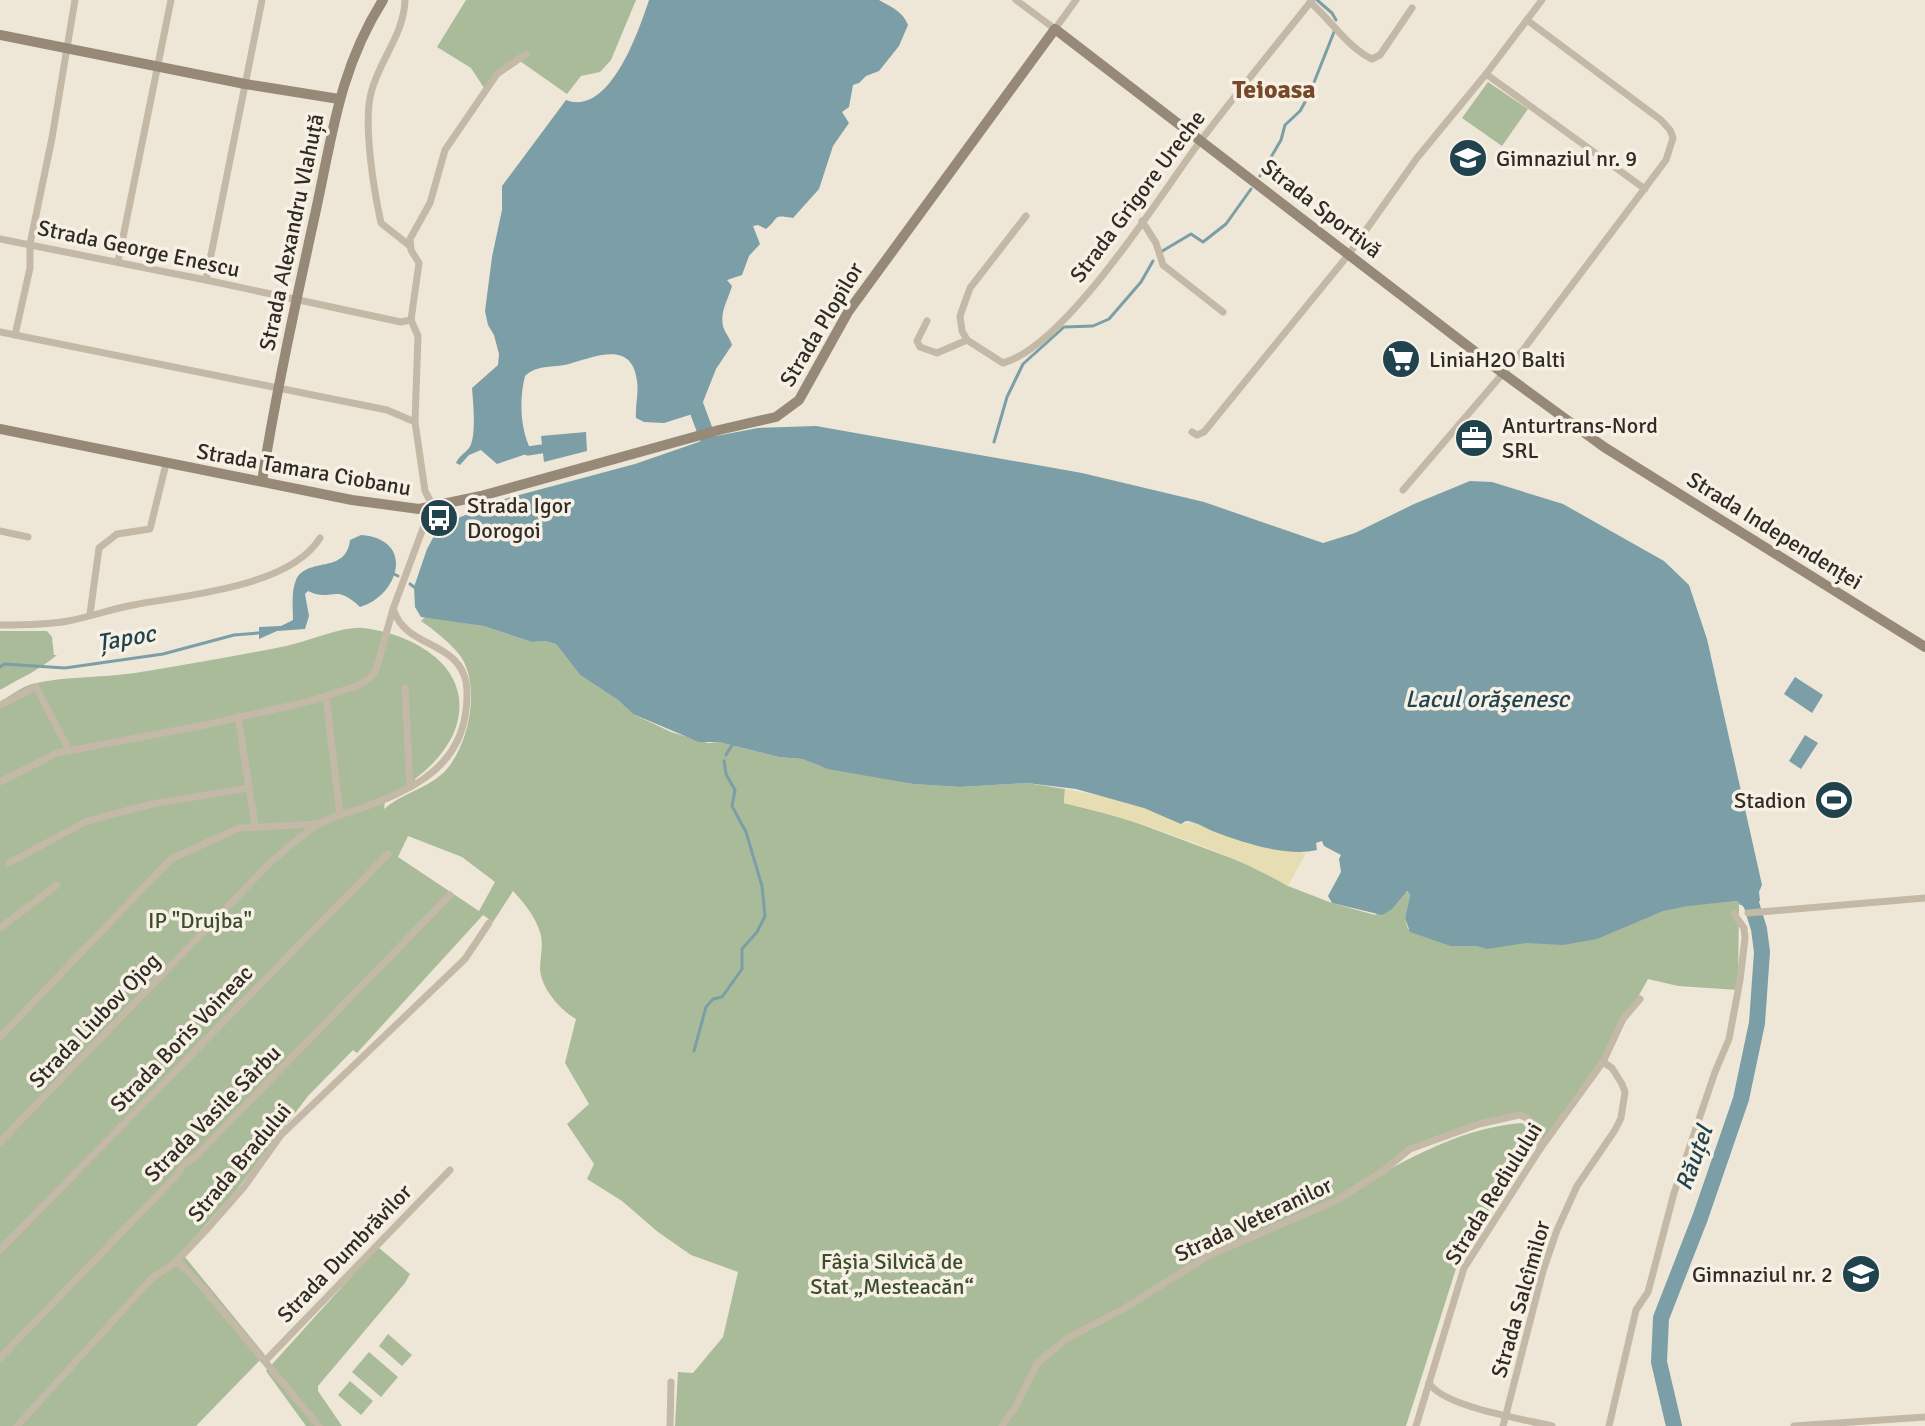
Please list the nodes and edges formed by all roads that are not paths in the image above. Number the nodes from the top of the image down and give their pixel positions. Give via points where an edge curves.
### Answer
1 (75, 0) edge
2 (171, 0) edge
3 (262, 0) edge
4 (405, 0) edge
5 (1016, 0) edge
6 (1076, 0) edge
7 (1542, 0) edge
8 (1311, 1) edge
9 (379, 2) edge
10 (1412, 8) dead end
11 (1527, 20) junction
12 (1055, 29) junction
13 (0, 35) edge
14 (67, 49) junction
15 (526, 54) dead end
16 (157, 66) junction
17 (1486, 74) junction
18 (245, 84) junction
19 (339, 99) junction
20 (1201, 140) junction
21 (1645, 189) junction
22 (1026, 216) dead end
23 (1142, 221) junction
24 (0, 239) edge
25 (30, 244) junction
26 (410, 246) junction
27 (1349, 254) junction
28 (118, 262) junction
29 (206, 280) junction
30 (297, 299) junction
31 (1223, 312) dead end
32 (411, 320) junction
33 (927, 321) dead end
34 (0, 332) edge
35 (15, 335) junction
36 (967, 340) junction
37 (1504, 374) junction
38 (280, 387) junction
39 (415, 422) junction
40 (0, 429) edge
41 (1192, 432) dead end
42 (1604, 447) joint
43 (166, 464) junction
44 (262, 481) junction
45 (1403, 490) dead end
46 (434, 508) junction
47 (0, 531) edge
48 (28, 537) dead end
49 (320, 538) dead end
50 (393, 609) junction
51 (90, 614) junction
52 (0, 625) edge
53 (1925, 647) edge
54 (405, 688) dead end
55 (326, 696) junction
56 (0, 705) edge
57 (238, 716) junction
58 (69, 750) junction
59 (0, 782) edge
60 (410, 787) junction
61 (249, 788) junction
62 (340, 816) junction
63 (319, 824) junction
64 (255, 826) junction
65 (388, 854) dead end
66 (9, 863) dead end
67 (57, 885) dead end
68 (450, 895) dead end
69 (1925, 898) edge
70 (1748, 913) dead end
71 (1734, 914) dead end
72 (489, 923) dead end
73 (0, 928) edge
74 (1640, 999) dead end
75 (0, 1037) edge
76 (1603, 1062) junction
77 (0, 1142) edge
78 (1540, 1149) junction
79 (450, 1170) dead end
80 (0, 1250) edge
81 (176, 1262) junction
82 (0, 1358) edge
83 (265, 1361) junction
84 (671, 1382) dead end
85 (1429, 1383) junction
86 (1507, 1416) junction
87 (1925, 1417) edge
88 (17, 1426) edge
89 (319, 1426) edge
90 (670, 1426) edge
91 (1002, 1426) edge
92 (1416, 1426) edge
93 (1503, 1426) edge
94 (1552, 1426) edge
95 (1609, 1426) edge
96 (1794, 1426) edge

1 - 14 street
2 - 16 street
3 - 18 street
4 - 26 street via 398,33 371,90 369,114 381,223
5 - 12 street, Strada Sportivă
6 - 12 street, Strada Plopilor
7 - 11 street
8 - 10 street via 1372,59
8 - 20 street, Strada Grigore Ureche
9 - 19 street, Strada Аlexandru Vlahuță
11 - 17 street
11 - 21 street via 1670,130 1673,145
12 - 20 street, Strada Sportivă
12 - 46 street, Strada Plopilor via 848,312 799,400 787,411
13 - 14 street
14 - 16 street
14 - 25 street
15 - 26 street via 497,74 445,150 430,203
16 - 18 street
16 - 28 street
17 - 21 street
17 - 27 street via 1417,158
18 - 19 street
18 - 29 street
19 - 30 street, Strada Аlexandru Vlahuță
20 - 23 street, Strada Grigore Ureche
20 - 27 street, Strada Sportivă
21 - 37 street
22 - 36 street via 970,288 961,311
23 - 31 street via 1163,265
23 - 36 street, Strada Grigore Ureche via 1075,308 1039,344 1003,363
24 - 25 street, Strada George Enescu
25 - 28 street, Strada George Enescu
25 - 35 street
26 - 32 street via 419,263
27 - 37 street, Strada Sportivă
27 - 41 street via 1204,432
28 - 29 street, Strada George Enescu
29 - 30 street, Strada George Enescu
30 - 32 street, Strada George Enescu
30 - 38 street, Strada Аlexandru Vlahuță
32 - 39 street via 418,336
33 - 36 street via 917,341 920,347 937,353
34 - 35 street
35 - 38 street
37 - 42 street, Strada Sportivă
37 - 45 street
38 - 39 street via 387,410
38 - 44 street, Strada Аlexandru Vlahuță
39 - 46 street via 425,491
40 - 43 street, Strada Tamara Ciobanu
42 - 53 street, Strada Independenței
43 - 44 street, Strada Tamara Ciobanu
43 - 51 street, Strada Tamara Ciobanu via 150,529 117,534 99,548
44 - 46 street, Strada Tamara Ciobanu via 406,509
46 - 50 street
47 - 48 street
49 - 51 street via 301,559 267,575
50 - 55 street via 370,678
50 - 60 street, Strada Liubov Ojog via 403,629 456,661 467,692 463,727 452,752 433,775
51 - 52 street via 61,622
54 - 60 street
55 - 57 street
55 - 62 street
56 - 58 street via 36,687
57 - 58 street
57 - 61 street
58 - 59 street via 46,756
60 - 62 street, Strada Liubov Ojog
61 - 64 street
61 - 66 street via 87,821
62 - 63 street, Strada Liubov Ojog
63 - 64 street
63 - 77 street, Strada Liubov Ojog via 242,890
64 - 75 street via 171,859
65 - 80 street, Strada Boris Voineac
67 - 73 street
68 - 82 street, Strada Vasile Sârbu
69 - 70 street
71 - 95 street via 1745,938 1729,1039 1674,1193 1653,1278 1636,1310
72 - 81 street, Strada Bradului via 465,959 281,1135 244,1187
74 - 76 street, Strada Rediulului via 1623,1019
76 - 78 street, Strada Rediulului
76 - 86 street, Strada Salcîmilor via 1625,1092 1621,1118 1577,1186 1557,1230
78 - 85 street, Strada Rediulului via 1464,1268
78 - 91 street, Strada Veteranilor via 1533,1123 1519,1115 1410,1149 1337,1200 1206,1257 1068,1338 1038,1362
79 - 83 street, Strada Dumbrăvilor
81 - 83 street
81 - 88 street, Strada Bradului via 152,1278
83 - 89 street
84 - 90 street
85 - 86 street via 1440,1394
85 - 92 street, Strada Rediulului
86 - 93 street, Strada Salcîmilor
86 - 94 street
87 - 96 street

